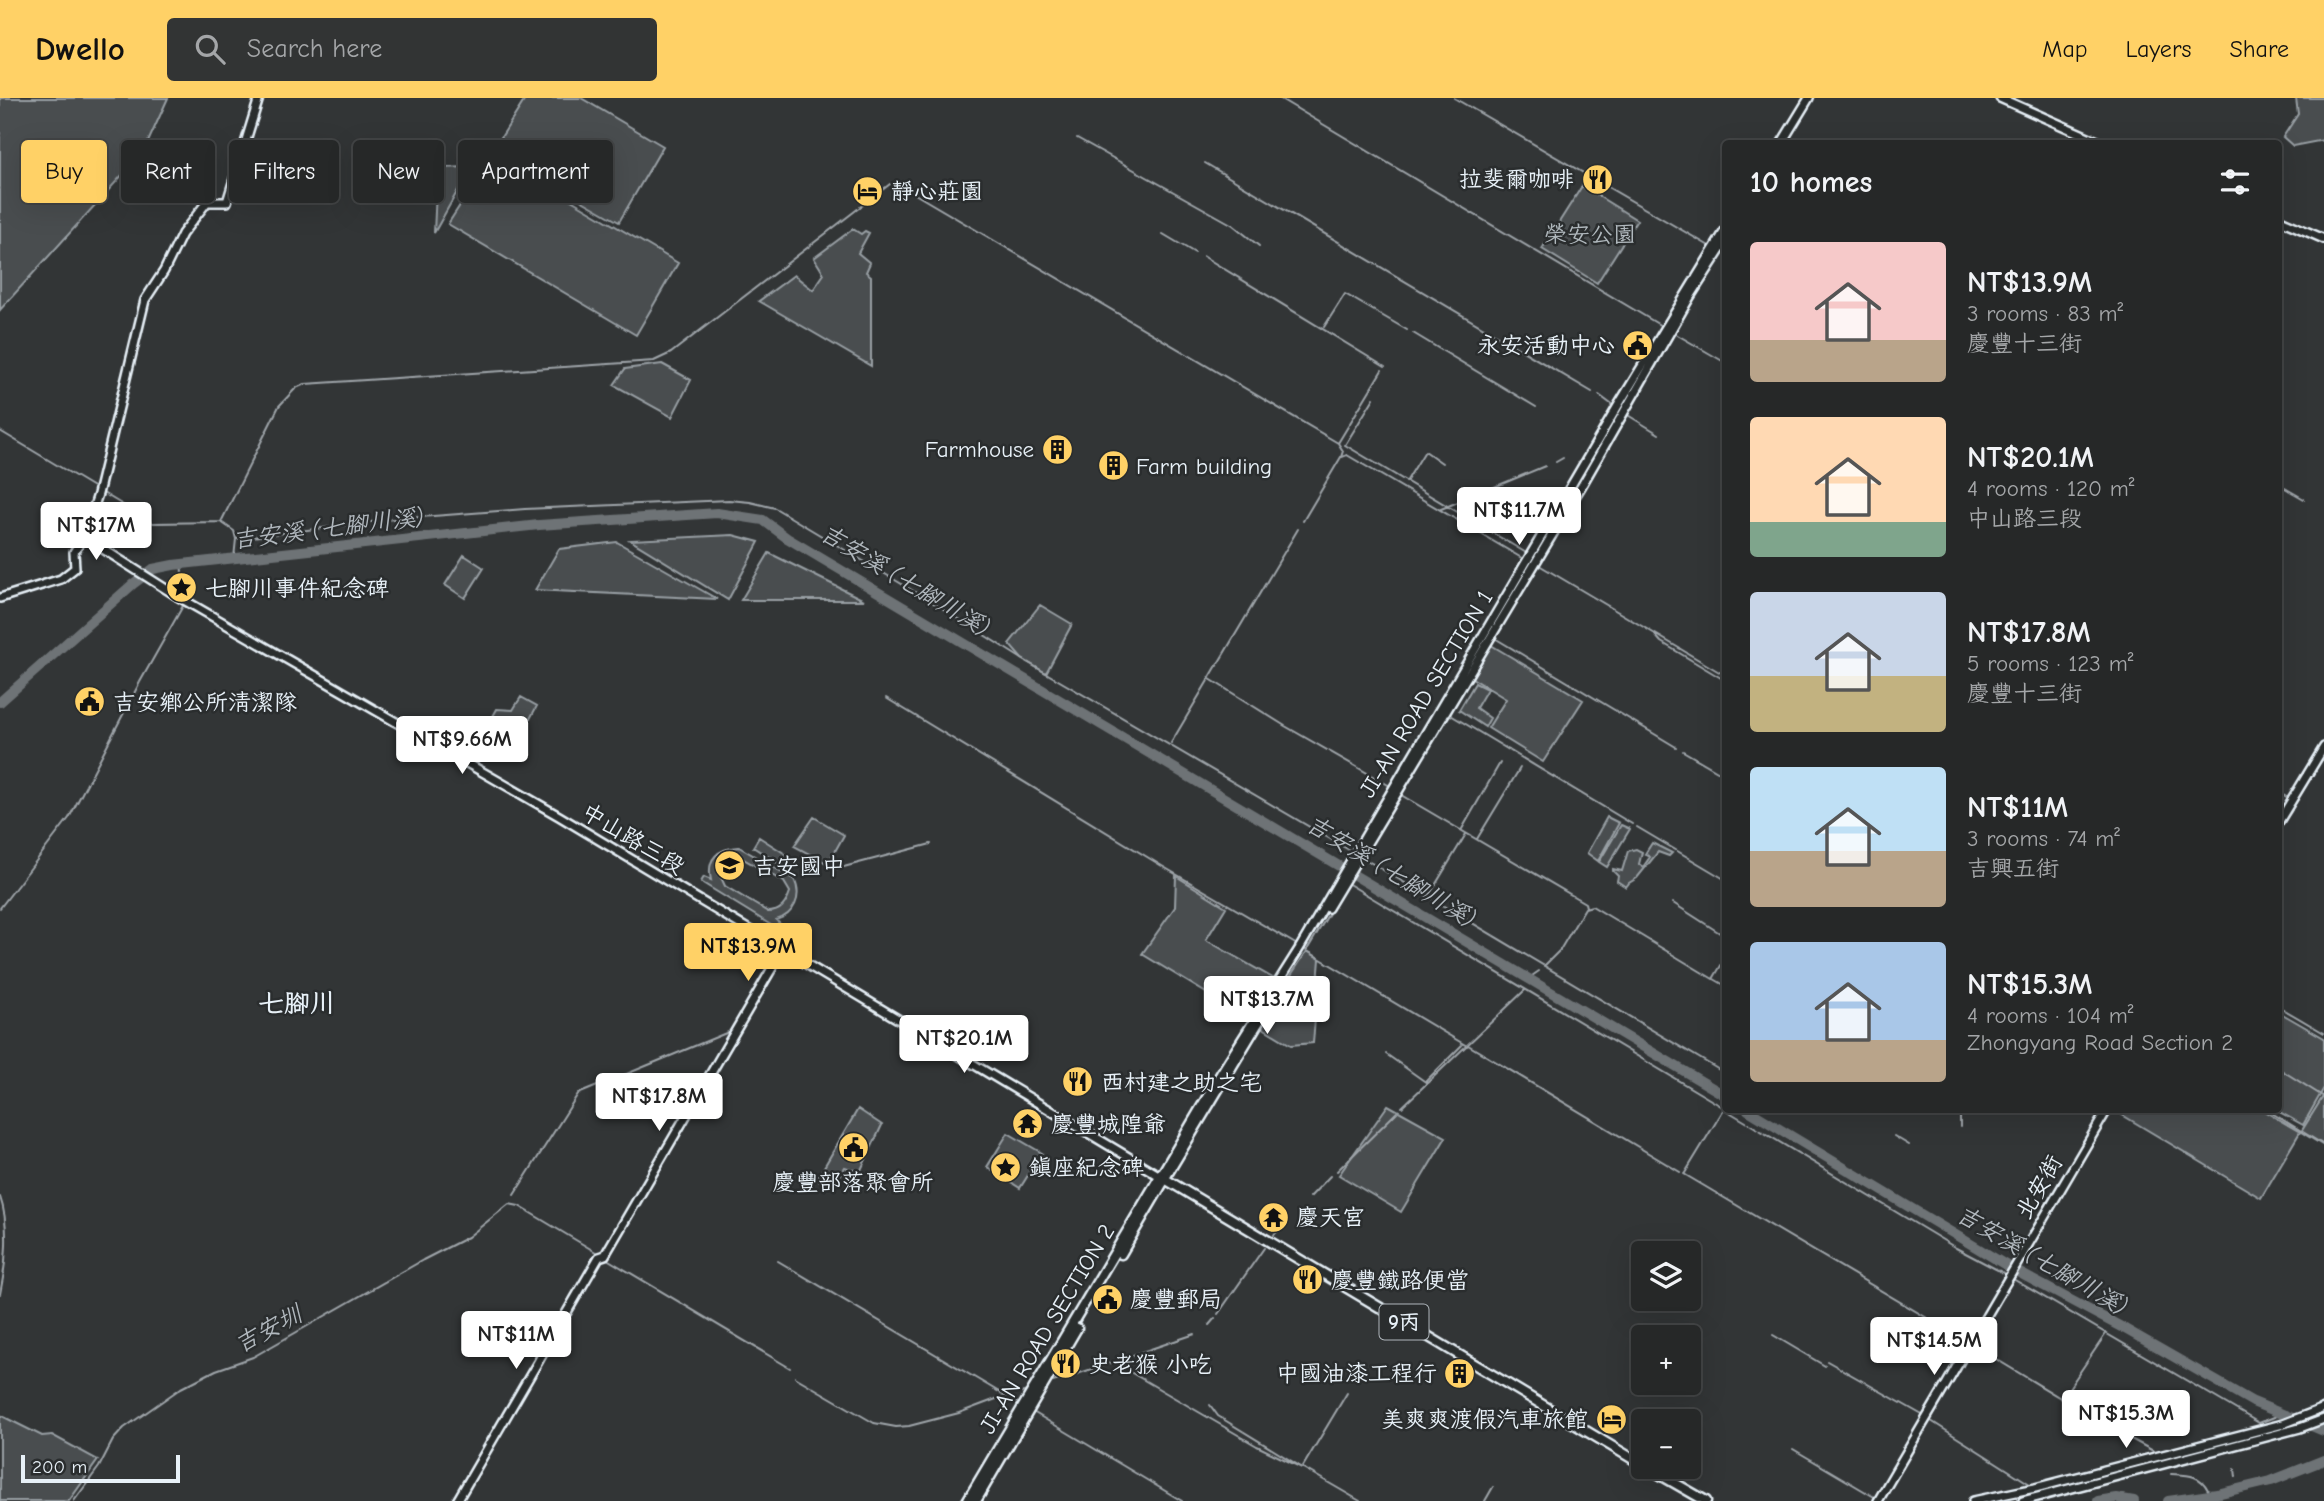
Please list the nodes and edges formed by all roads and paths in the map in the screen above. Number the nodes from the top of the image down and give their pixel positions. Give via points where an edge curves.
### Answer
1 (258, 98) edge
2 (1811, 98) edge
3 (2000, 98) edge
4 (1784, 140) edge
5 (1789, 140) edge
6 (2095, 140) edge
7 (2282, 221) edge
8 (1722, 236) edge
9 (2324, 239) edge
10 (1722, 248) edge
11 (84, 537) junction
12 (0, 598) edge
13 (2324, 747) edge
14 (2282, 816) edge
15 (1355, 857) junction
16 (782, 951) junction
17 (2104, 1113) edge
18 (1163, 1178) junction
19 (2324, 1408) edge
20 (2324, 1419) edge
21 (1631, 1458) edge
22 (1667, 1479) edge
23 (457, 1501) edge
24 (967, 1501) edge
25 (976, 1501) edge
26 (1706, 1501) edge
27 (1878, 1501) edge
28 (1973, 1501) edge
29 (2023, 1501) edge

1 - 11 street via 227,202 207,202 182,234 145,300
2 - 4 street
2 - 5 street
3 - 6 street
7 - 9 street
8 - 15 street, JI-AN ROAD SECTION 1
10 - 15 street, JI-AN ROAD SECTION 1
11 - 12 street via 74,552 75,568 61,579
11 - 16 street, 中山路三段
13 - 14 street
15 - 18 street
16 - 18 street, 中山路三段
16 - 23 street
17 - 27 street, 北安街
18 - 21 main road, 9丙
18 - 24 main road, JI-AN ROAD SECTION 2
18 - 25 main road, JI-AN ROAD SECTION 2
19 - 28 street via 2283,1424
20 - 29 street
22 - 26 main road, 9丙

